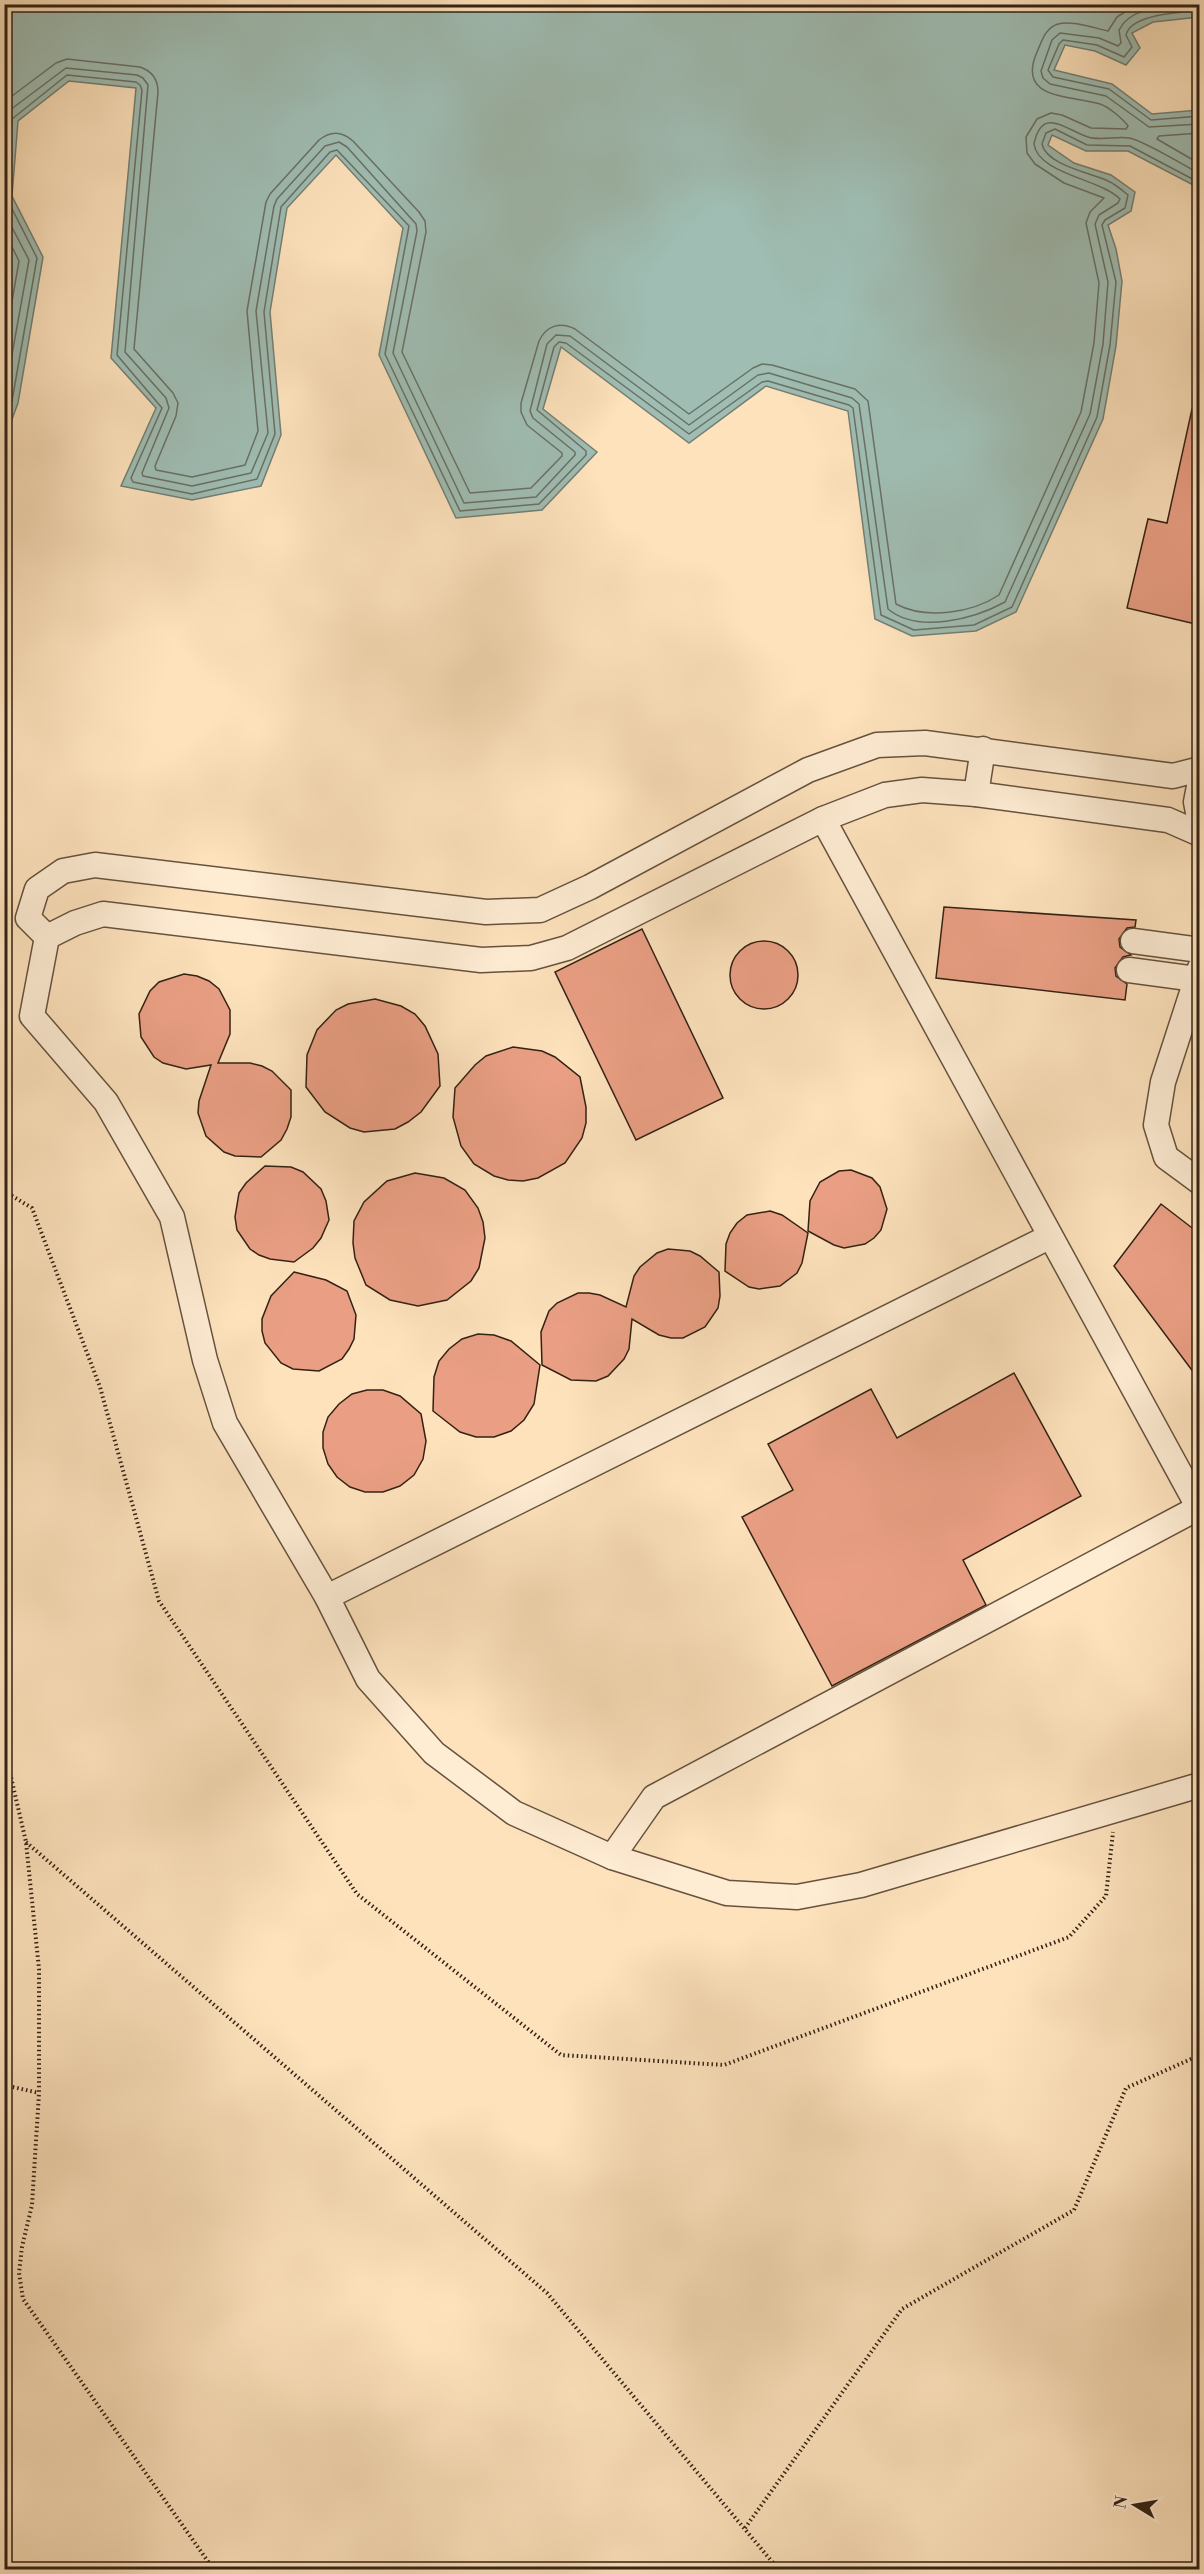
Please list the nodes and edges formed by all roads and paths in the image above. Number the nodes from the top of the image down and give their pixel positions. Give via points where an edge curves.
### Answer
1 (983, 749) junction
2 (1200, 769) edge
3 (1200, 781) edge
4 (976, 794) junction
5 (823, 819) junction
6 (1200, 823) edge
7 (1200, 834) edge
8 (47, 937) junction
9 (1133, 941) dead end
10 (1200, 950) edge
11 (1129, 970) dead end
12 (1198, 974) edge
13 (1200, 1182) edge
14 (1049, 1237) junction
15 (1199, 1509) edge
16 (327, 1597) junction
17 (4, 1747) edge
18 (1200, 1785) edge
19 (26, 1842) junction
20 (612, 1857) junction
21 (1200, 2055) edge
22 (4, 2085) edge
23 (39, 2093) junction
24 (745, 2528) junction
25 (214, 2570) edge
26 (779, 2570) edge

1 - 2 street via 1173,776
1 - 4 street
1 - 8 street via 925,743 877,745 807,770 540,910 486,912 95,866 63,871 37,889 28,918
3 - 6 street via 1196,802
4 - 5 street via 922,790 885,795
4 - 7 street via 1168,820
5 - 8 street via 567,948 531,958 482,960 104,914
5 - 14 street
8 - 16 street via 32,1016 106,1102 172,1217 205,1360 225,1423
9 - 10 street
11 - 12 street
12 - 13 street via 1162,1082 1155,1125 1166,1157
14 - 15 street
14 - 16 street
15 - 20 street via 654,1797
16 - 20 street via 368,1679 434,1753 514,1813
17 - 19 path
18 - 20 street via 861,1885 797,1897 727,1893
19 - 23 path via 39,1969
19 - 24 path via 547,2294
21 - 24 path via 1126,2088 1074,2210 902,2309
22 - 23 path
23 - 25 path via 32,2205 19,2273 23,2300
24 - 26 path

